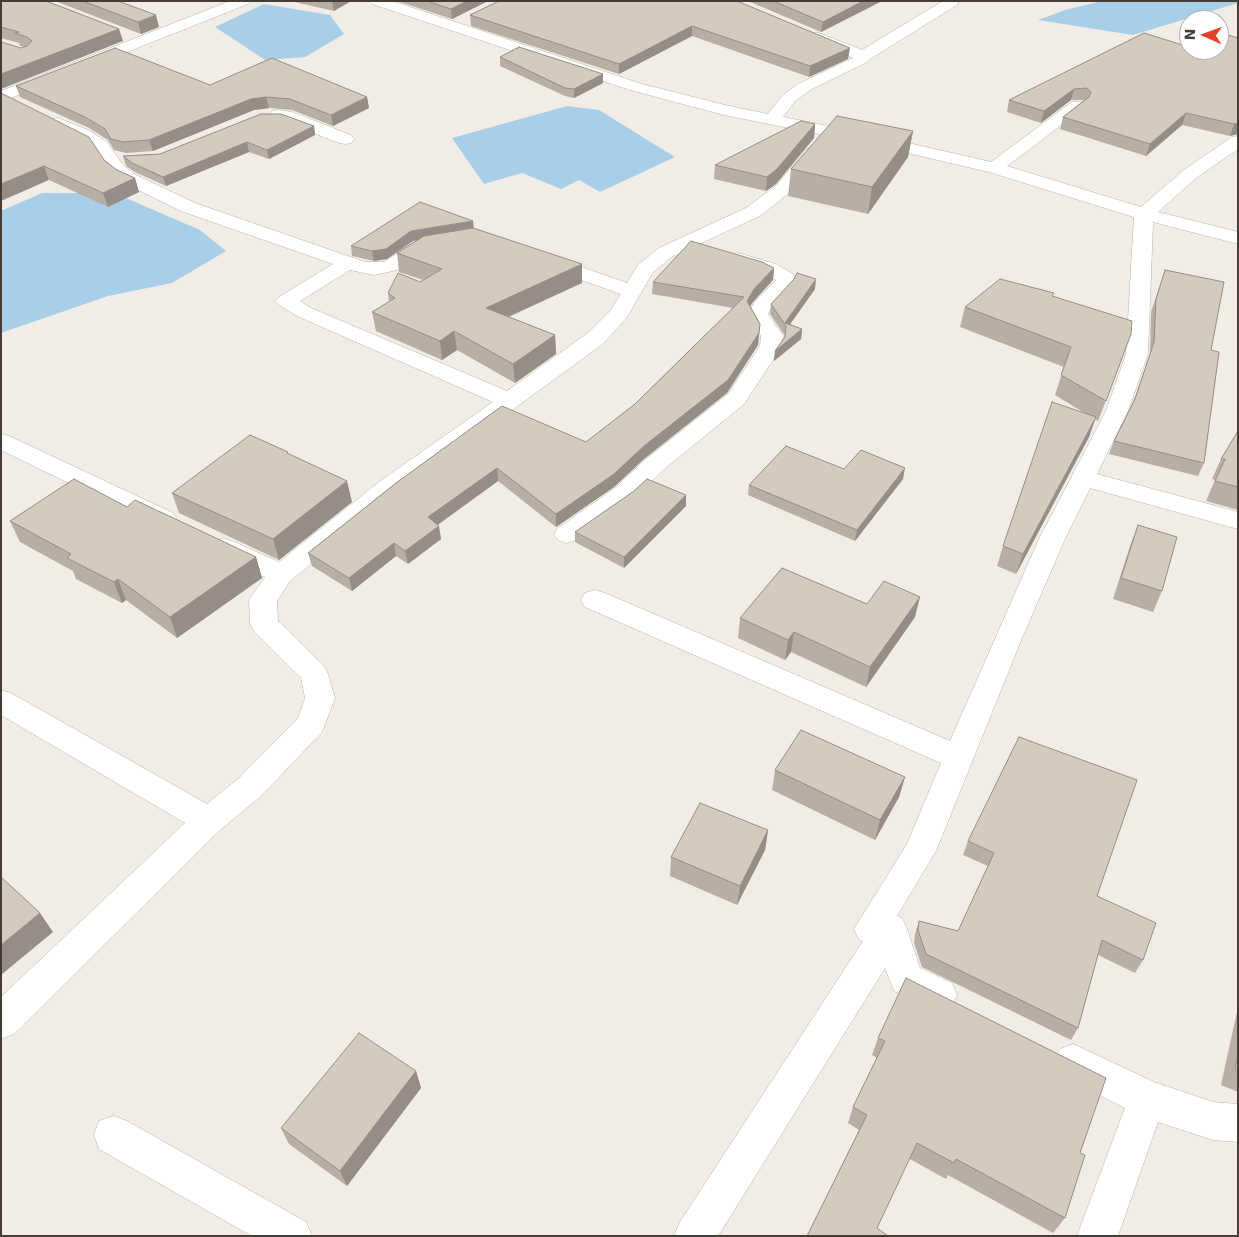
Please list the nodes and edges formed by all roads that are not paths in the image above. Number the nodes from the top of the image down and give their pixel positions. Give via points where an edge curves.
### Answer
1 (243, 1) edge
2 (376, 1) edge
3 (951, 2) edge
4 (469, 18) dead end
5 (451, 27) junction
6 (803, 31) edge
7 (120, 32) edge
8 (143, 42) junction
9 (862, 57) junction
10 (2, 97) edge
11 (20, 105) edge
12 (1078, 105) edge
13 (38, 113) edge
14 (260, 116) edge
15 (772, 120) junction
16 (830, 132) junction
17 (345, 139) dead end
18 (1238, 141) edge
19 (108, 156) junction
20 (133, 160) edge
21 (994, 168) junction
22 (1144, 214) junction
23 (1238, 238) edge
24 (450, 243) edge
25 (686, 243) junction
26 (528, 255) edge
27 (348, 263) junction
28 (632, 291) junction
29 (510, 401) junction
30 (1, 441) edge
31 (1084, 478) junction
32 (1238, 521) edge
33 (567, 534) dead end
34 (281, 574) junction
35 (595, 600) dead end
36 (1, 701) edge
37 (959, 758) junction
38 (208, 822) junction
39 (890, 929) junction
40 (960, 1005) edge
41 (1, 1022) edge
42 (1049, 1050) edge
43 (1147, 1099) junction
44 (1238, 1123) edge
45 (113, 1135) dead end
46 (292, 1236) edge
47 (694, 1236) edge
48 (1097, 1236) edge

1 - 8 street
2 - 5 street
3 - 9 street
4 - 5 street
5 - 15 street via 636,87
6 - 9 street
7 - 8 street
8 - 10 street
9 - 15 street via 860,62 804,87 789,98
10 - 11 street
12 - 21 street
13 - 19 street via 82,134
14 - 17 street via 286,116
15 - 16 street
16 - 21 street
16 - 25 street via 783,189 753,212
18 - 22 street via 1190,174
19 - 20 street
19 - 27 street via 115,168 128,178 188,207
21 - 22 street
22 - 23 street
22 - 31 street via 1137,354 1118,411
24 - 27 street via 420,247 386,268 374,269
25 - 28 street via 666,252 646,269
25 - 33 street via 769,268 786,278 785,284 758,314 772,336 771,346 736,399 654,465 624,494
26 - 28 street
27 - 29 street via 286,300 304,312
28 - 29 street via 620,313 596,338
29 - 34 street via 388,488
30 - 34 street
31 - 32 street
31 - 37 street via 1052,539
34 - 38 street via 263,600 264,624 314,674 320,698 311,724 250,788
35 - 37 street
36 - 38 street
37 - 39 street via 920,851 871,929
38 - 41 street
39 - 40 street via 906,978
39 - 47 street
42 - 43 street
43 - 44 street via 1213,1121
43 - 48 street
45 - 46 street

